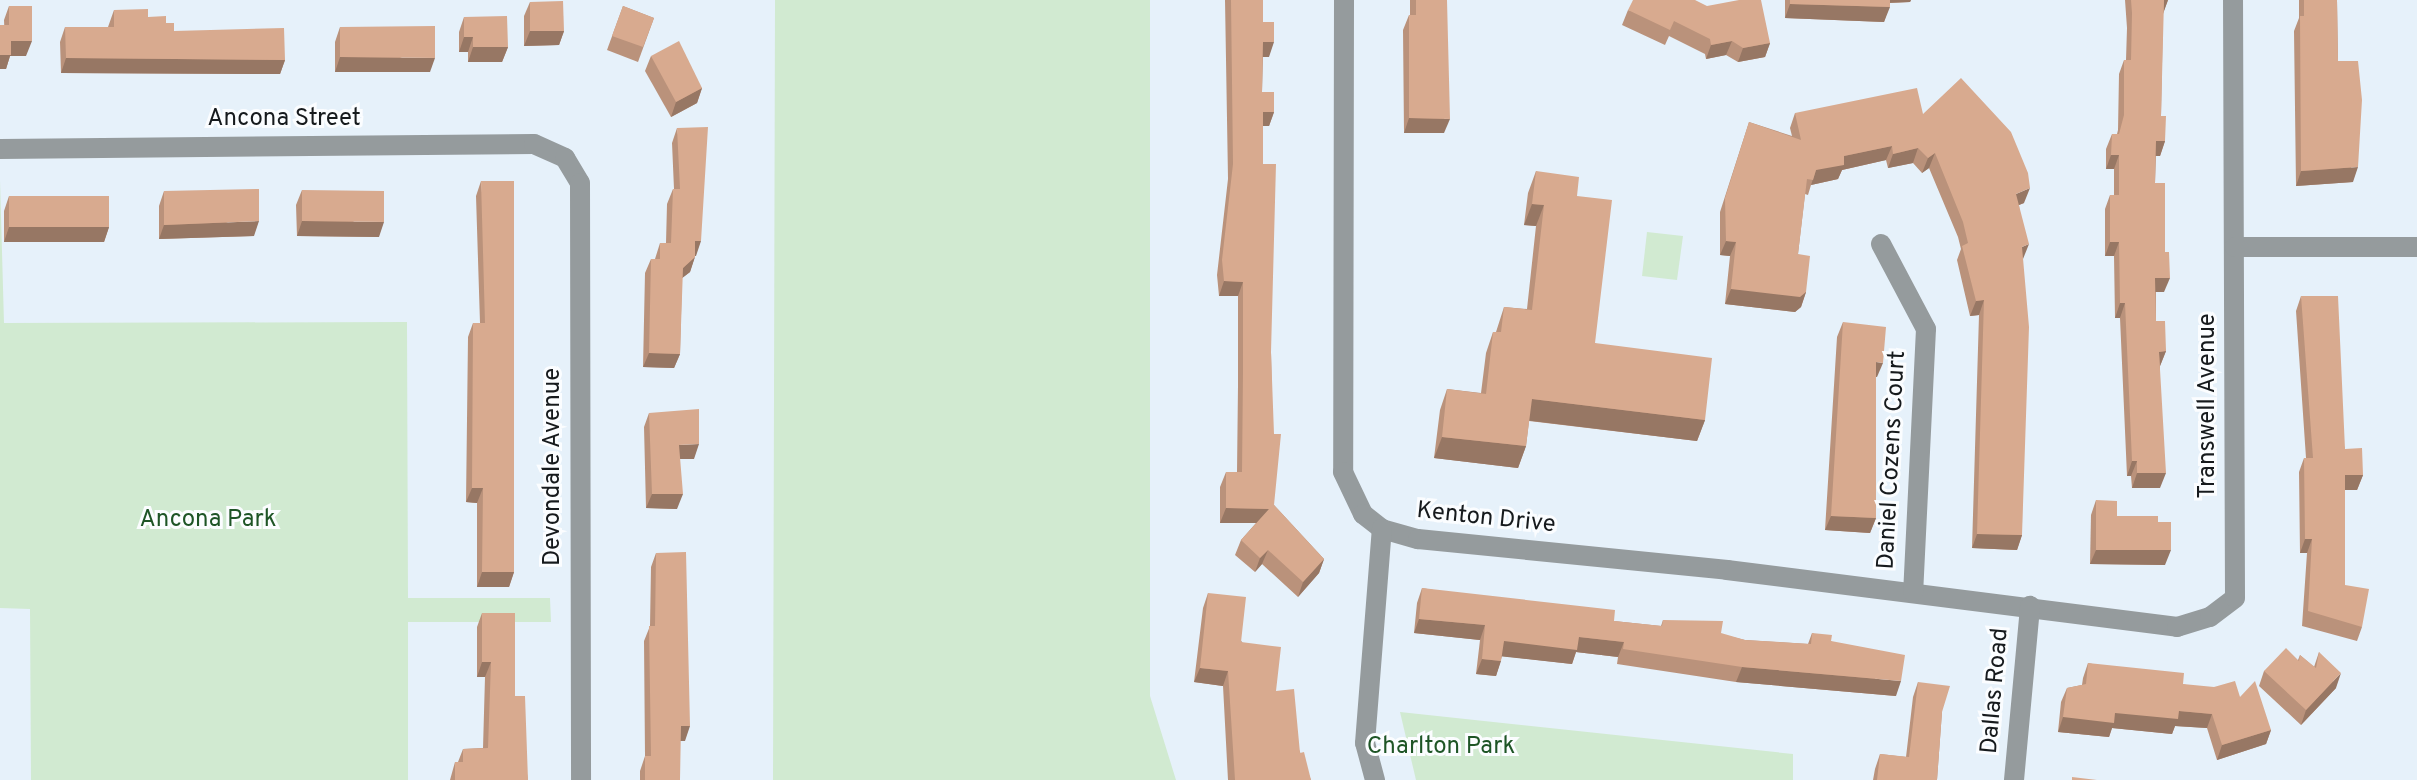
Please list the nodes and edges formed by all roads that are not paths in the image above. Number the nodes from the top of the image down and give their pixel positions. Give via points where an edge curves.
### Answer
1 (1344, 0) edge
2 (2233, 0) edge
3 (0, 149) edge
4 (565, 158) joint
5 (1881, 244) dead end
6 (2235, 247) junction
7 (2417, 247) edge
8 (1382, 529) junction
9 (1913, 592) junction
10 (2030, 606) junction
11 (581, 780) edge
12 (1375, 780) edge
13 (2014, 780) edge

1 - 8 street, Kenton Drive via 1343,472 1363,514
2 - 6 street, Transwell Avenue
3 - 4 street, Ancona Street via 534,144
4 - 11 street, Devondale Avenue via 580,183
5 - 9 street, Daniel Cozens Court via 1926,329
6 - 7 street
6 - 10 street, Transwell Avenue via 2235,598 2210,617 2177,627
8 - 9 street, Kenton Drive via 1418,539
8 - 12 street via 1365,743
9 - 10 street, Kenton Drive
10 - 13 street, Dallas Road

